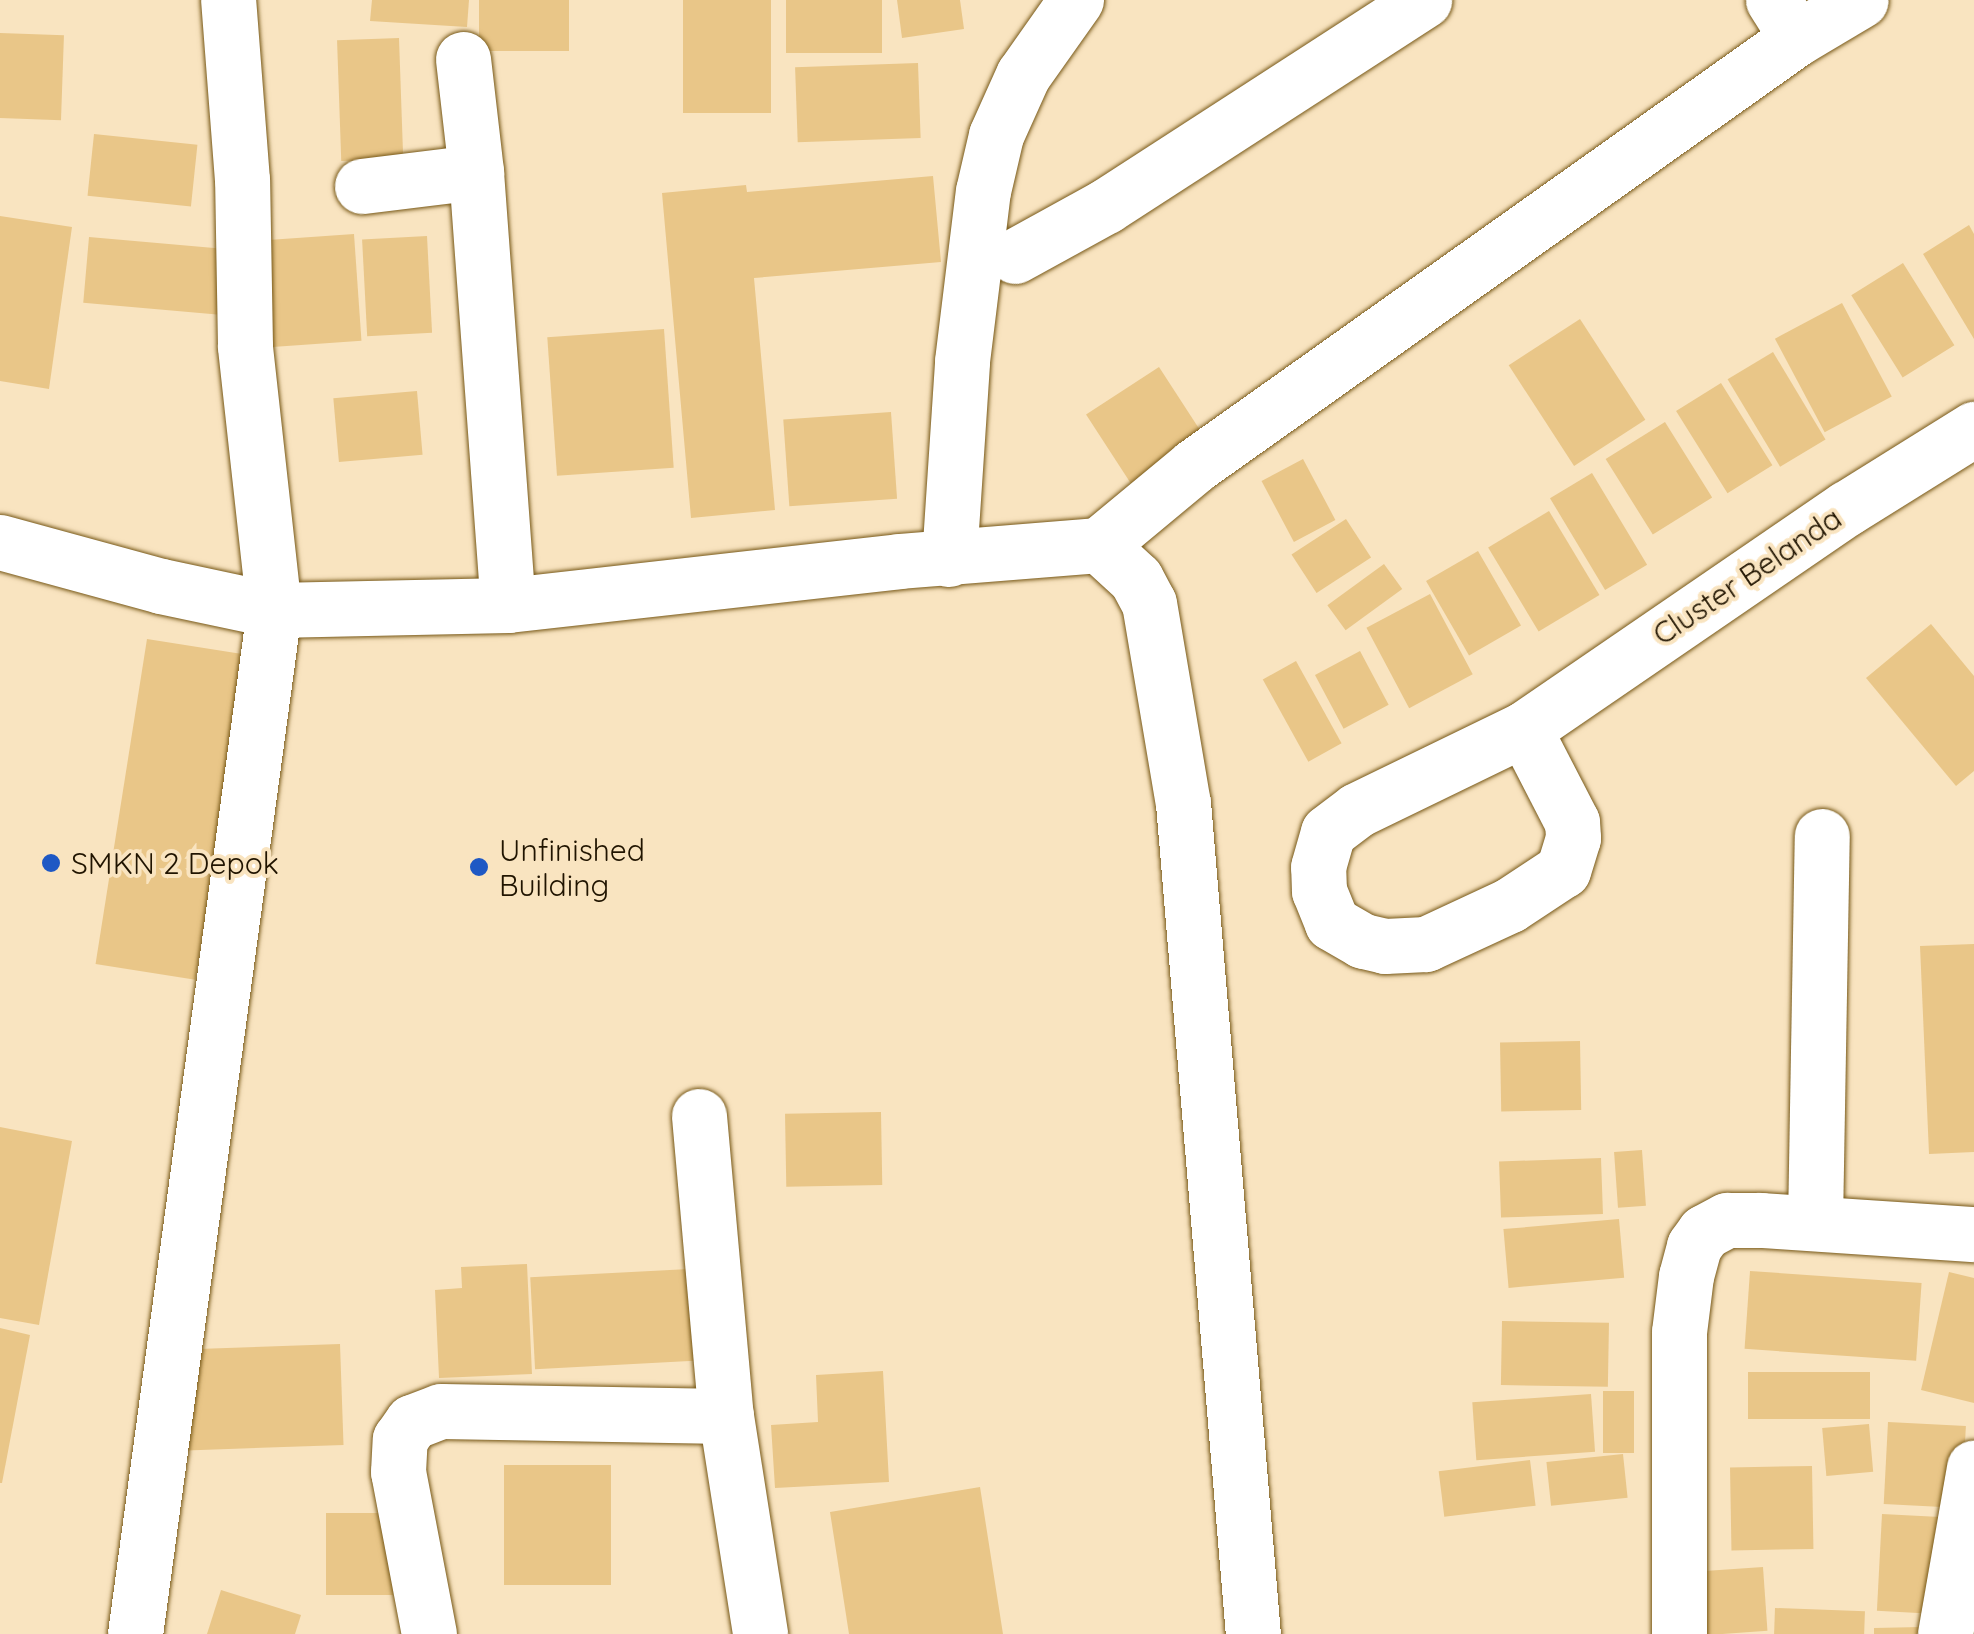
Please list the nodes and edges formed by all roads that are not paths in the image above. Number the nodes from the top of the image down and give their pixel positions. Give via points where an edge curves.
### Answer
1 (228, 0) edge
2 (1424, 0) edge
3 (1860, 0) edge
4 (1049, 11) edge
5 (1785, 19) edge
6 (464, 59) dead end
7 (476, 172) junction
8 (362, 186) dead end
9 (1015, 256) dead end
10 (1974, 429) edge
11 (0, 542) edge
12 (1099, 545) junction
13 (950, 559) junction
14 (508, 605) junction
15 (274, 610) junction
16 (1524, 729) junction
17 (1822, 836) dead end
18 (699, 1116) dead end
19 (1814, 1223) junction
20 (1974, 1234) edge
21 (726, 1416) junction
22 (1974, 1467) edge
23 (134, 1634) edge
24 (428, 1634) edge
25 (760, 1634) edge
26 (1253, 1634) edge
27 (1679, 1634) edge
28 (1945, 1634) edge

1 - 15 street via 246,346
2 - 9 street via 1106,206
3 - 5 street
4 - 13 street via 1003,120 983,191 962,361
5 - 12 street
6 - 7 street
7 - 8 street
7 - 14 street
10 - 16 street, Cluster Belanda
11 - 15 street
12 - 13 street
12 - 26 street via 1136,579 1150,603 1184,803
13 - 14 street
14 - 15 street
15 - 23 street
16 - 16 street, Cluster Belanda via 1357,810 1328,832 1319,891 1332,923 1363,941 1426,944 1510,906 1563,870 1572,822
17 - 19 street
18 - 21 street
19 - 20 street
19 - 27 street via 1727,1220 1694,1246 1678,1332
21 - 24 street via 440,1411 412,1422 400,1439 398,1472
21 - 25 street
22 - 28 street

